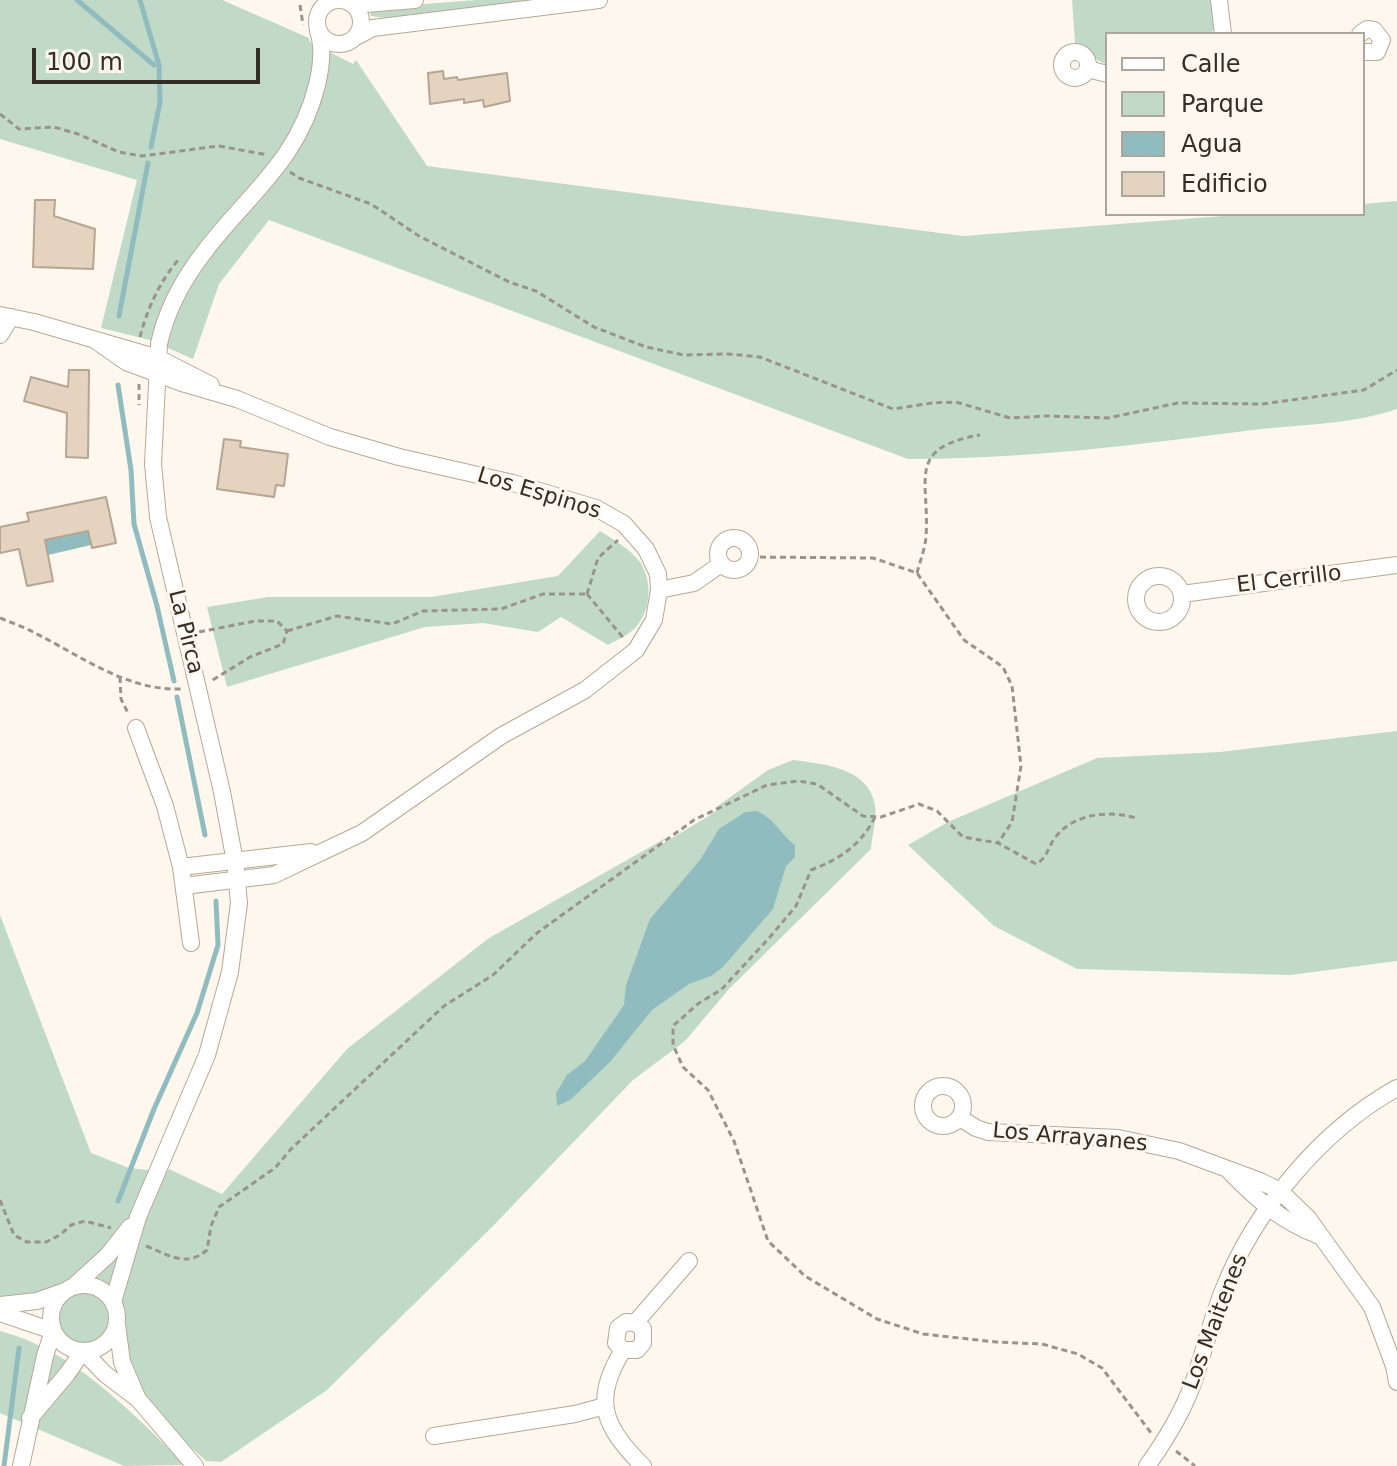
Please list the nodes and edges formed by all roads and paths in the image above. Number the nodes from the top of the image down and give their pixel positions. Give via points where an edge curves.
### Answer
1 (415, 0) edge
2 (599, 0) edge
3 (1219, 0) edge
4 (345, 2) edge
5 (307, 3) edge
6 (313, 28) junction
7 (1223, 32) edge
8 (1363, 32) edge
9 (350, 41) junction
10 (1365, 52) edge
11 (1088, 69) dead end
12 (1105, 73) edge
13 (319, 76) junction
14 (0, 114) edge
15 (280, 163) junction
16 (180, 257) dead end
17 (5, 316) edge
18 (0, 335) edge
19 (138, 360) junction
20 (158, 367) junction
21 (1397, 370) edge
22 (139, 408) dead end
23 (980, 435) dead end
24 (630, 530) junction
25 (750, 557) junction
26 (721, 564) junction
27 (1397, 565) edge
28 (917, 573) junction
29 (659, 590) junction
30 (587, 594) junction
31 (1182, 594) dead end
32 (0, 618) edge
33 (287, 631) junction
34 (185, 635) junction
35 (636, 650) junction
36 (120, 677) junction
37 (198, 688) junction
38 (136, 728) joint
39 (875, 817) junction
40 (1136, 818) dead end
41 (998, 843) junction
42 (324, 851) junction
43 (235, 862) junction
44 (181, 867) junction
45 (238, 881) junction
46 (184, 886) junction
47 (191, 943) dead end
48 (1397, 1088) edge
49 (960, 1118) dead end
50 (1228, 1170) junction
51 (1280, 1191) junction
52 (0, 1200) edge
53 (1269, 1207) junction
54 (1320, 1236) junction
55 (126, 1237) junction
56 (689, 1261) dead end
57 (69, 1289) junction
58 (113, 1302) junction
59 (0, 1305) edge
60 (0, 1313) edge
61 (117, 1322) junction
62 (53, 1331) junction
63 (83, 1351) junction
64 (1397, 1382) edge
65 (138, 1399) junction
66 (605, 1406) junction
67 (30, 1418) junction
68 (434, 1436) dead end
69 (1165, 1442) junction
70 (21, 1466) edge
71 (195, 1466) edge
72 (643, 1466) edge
73 (1147, 1466) edge
74 (1195, 1466) edge

1 - 4 street
2 - 9 street via 373,28
3 - 7 street
4 - 6 street via 327,3
4 - 9 street via 360,18
5 - 6 street, La Pirca
5 - 6 path
6 - 9 street via 327,41
6 - 13 street, La Pirca via 322,47
8 - 10 street via 1374,30 1382,40 1377,52
9 - 13 street, La Pirca via 332,51
11 - 12 street
13 - 15 street, La Pirca via 306,122
14 - 15 path via 19,129 54,127 142,156 219,146 266,153
15 - 20 street, La Pirca via 192,269 162,329
15 - 21 path via 299,178 371,204 419,236 536,291 594,327 684,355 760,357 893,409 956,402 1010,418 1108,418 1178,403 1262,404 1364,390
16 - 19 path via 164,277 144,323
17 - 18 street
17 - 19 street, Los Espinos via 96,341 126,362
19 - 20 street, Los Espinos
19 - 22 path
20 - 24 street, Los Espinos via 330,437 596,508
20 - 34 street, La Pirca via 153,464 158,517
23 - 28 path via 939,448 925,467 926,541
24 - 29 street, Los Espinos via 646,549
24 - 30 path via 598,558
25 - 26 street via 741,569
25 - 26 street via 745,542 730,539 719,549
25 - 28 path via 873,558
26 - 29 street via 694,583
27 - 31 street, El Cerrillo
28 - 41 path via 964,640 1003,667 1012,686 1021,766 1012,822
29 - 35 street via 654,620
30 - 33 path via 543,594 501,609 423,611 392,624 337,616
30 - 35 path
32 - 36 path
33 - 34 path via 277,621 255,621
33 - 37 path via 283,644
34 - 37 street, La Pirca
35 - 42 street via 585,690 501,736 362,833
36 - 37 path via 155,687
36 - 38 path via 121,699
37 - 43 street, La Pirca
38 - 44 street
39 - 41 path via 919,804 937,811 963,837
39 - 55 path via 863,816 817,784 798,781 767,785 694,820 537,933 493,975 444,1006 275,1168 219,1207 207,1250 197,1258 182,1260
39 - 69 path via 850,851 811,870 796,906 721,990 673,1026 673,1045 683,1067 708,1090 734,1141 768,1241 805,1276 877,1319 923,1334 1042,1344 1078,1354 1102,1368 1153,1437
40 - 41 path via 1101,813 1075,822 1055,837 1044,860 1036,864
42 - 43 street
42 - 45 street via 274,875
43 - 44 street
43 - 45 street, La Pirca
44 - 46 street
45 - 46 street
45 - 55 street, La Pirca via 230,972 207,1055
46 - 47 street
48 - 51 street, Los Maitenes via 1344,1127
49 - 50 street, Los Arrayanes via 988,1132 1118,1138 1179,1151
50 - 51 street, Los Arrayanes
50 - 53 street, Los Arrayanes
51 - 53 street, Los Maitenes
51 - 54 street, Los Arrayanes
52 - 55 path via 14,1235 27,1242 46,1242 85,1221
53 - 54 street, Los Arrayanes via 1295,1227
53 - 69 street, Los Maitenes via 1235,1264 1192,1387
54 - 64 street, Los Arrayanes via 1372,1307
55 - 57 street, La Pirca
55 - 58 street, La Pirca
56 - 66 street via 635,1323 643,1329 643,1343 637,1350 623,1350 610,1371
57 - 58 street via 96,1287
57 - 59 street, La Pirca via 37,1301
57 - 62 street via 52,1309
58 - 61 street
60 - 62 street
61 - 63 street via 105,1342
61 - 65 street via 122,1362
62 - 63 street via 65,1345
62 - 67 street
63 - 65 street
63 - 67 street
65 - 71 street
66 - 68 street
66 - 72 street via 615,1436
67 - 70 street
69 - 73 street, Los Maitenes
69 - 74 path

